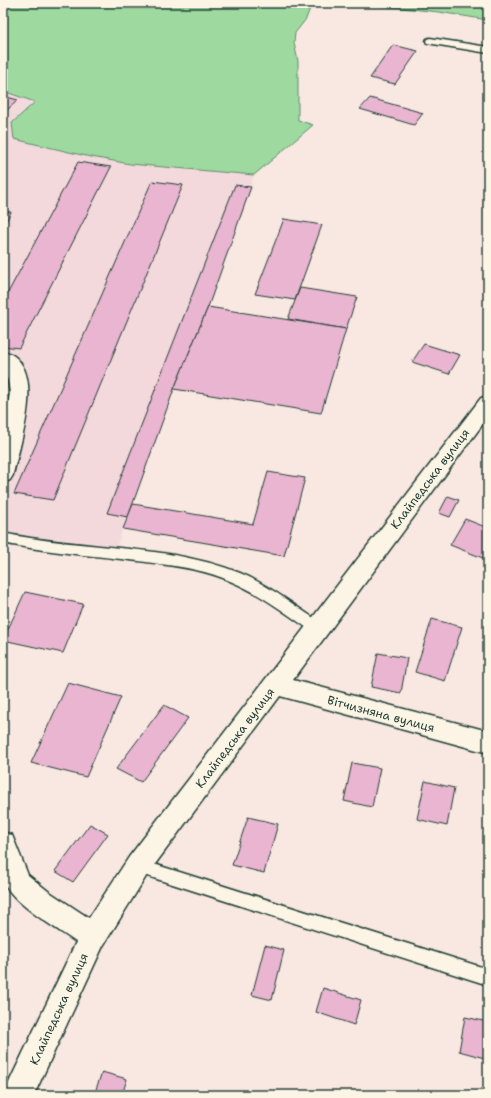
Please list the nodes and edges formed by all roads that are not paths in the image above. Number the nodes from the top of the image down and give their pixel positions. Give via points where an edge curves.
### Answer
1 (430, 41) dead end
2 (488, 50) edge
3 (5, 358) edge
4 (488, 403) edge
5 (3, 475) edge
6 (3, 538) edge
7 (318, 628) junction
8 (275, 685) junction
9 (488, 742) edge
10 (3, 844) edge
11 (138, 866) junction
12 (93, 937) junction
13 (488, 977) edge
14 (18, 1095) edge

1 - 2 lane
3 - 5 street via 17,373 19,397
4 - 7 street, Клайпедська вулиця
6 - 7 lane via 195,564 235,577
7 - 8 street, Клайпедська вулиця
8 - 9 street, Вітчизняна вулиця
8 - 11 street, Клайпедська вулиця
10 - 12 street via 18,883 38,900
11 - 12 street, Клайпедська вулиця
11 - 13 lane
12 - 14 street, Клайпедська вулиця

